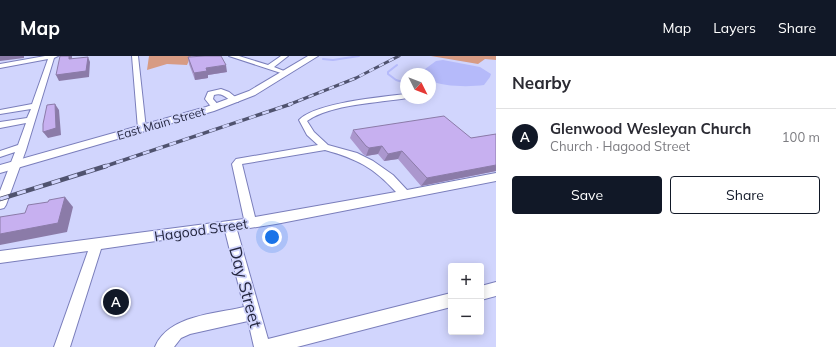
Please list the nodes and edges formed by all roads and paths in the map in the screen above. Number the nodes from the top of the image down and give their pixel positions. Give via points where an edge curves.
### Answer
1 (53, 56) edge
2 (135, 56) edge
3 (232, 56) edge
4 (285, 56) edge
5 (314, 56) edge
6 (0, 66) edge
7 (269, 67) junction
8 (286, 73) junction
9 (400, 97) edge
10 (235, 100) junction
11 (36, 106) junction
12 (216, 107) junction
13 (0, 112) edge
14 (31, 120) junction
15 (0, 125) edge
16 (142, 129) junction
17 (22, 147) junction
18 (325, 147) junction
19 (0, 154) edge
20 (16, 164) junction
21 (0, 168) edge
22 (496, 177) edge
23 (405, 195) junction
24 (0, 205) edge
25 (251, 223) junction
26 (230, 226) junction
27 (96, 245) junction
28 (0, 257) edge
29 (496, 289) edge
30 (484, 292) edge
31 (448, 301) edge
32 (252, 313) junction
33 (62, 347) edge
34 (163, 347) edge
35 (262, 347) edge
36 (266, 347) edge

1 - 6 street
1 - 11 street
2 - 16 street
3 - 7 street
4 - 7 street
5 - 8 main road, East Main Street
7 - 8 street
8 - 10 main road, East Main Street
9 - 18 street via 354,104 306,116 303,120 310,133
10 - 12 main road, East Main Street
10 - 12 street via 229,94 217,91 211,94 209,99
11 - 13 street
11 - 14 street
12 - 16 main road, East Main Street
14 - 15 street
14 - 17 street
16 - 20 main road, East Main Street
17 - 19 street
17 - 20 street
18 - 23 street via 354,155 370,163
18 - 25 street via 239,161 237,164
20 - 21 main road, East Main Street
20 - 24 street
22 - 23 street, Hagood Street
23 - 25 street, Hagood Street
25 - 26 street, Hagood Street
26 - 27 street, Hagood Street
26 - 32 street, Day Street
27 - 28 street, Hagood Street
27 - 33 street
29 - 30 street
31 - 36 street
32 - 34 street via 188,327 176,333
32 - 35 street, Day Street

